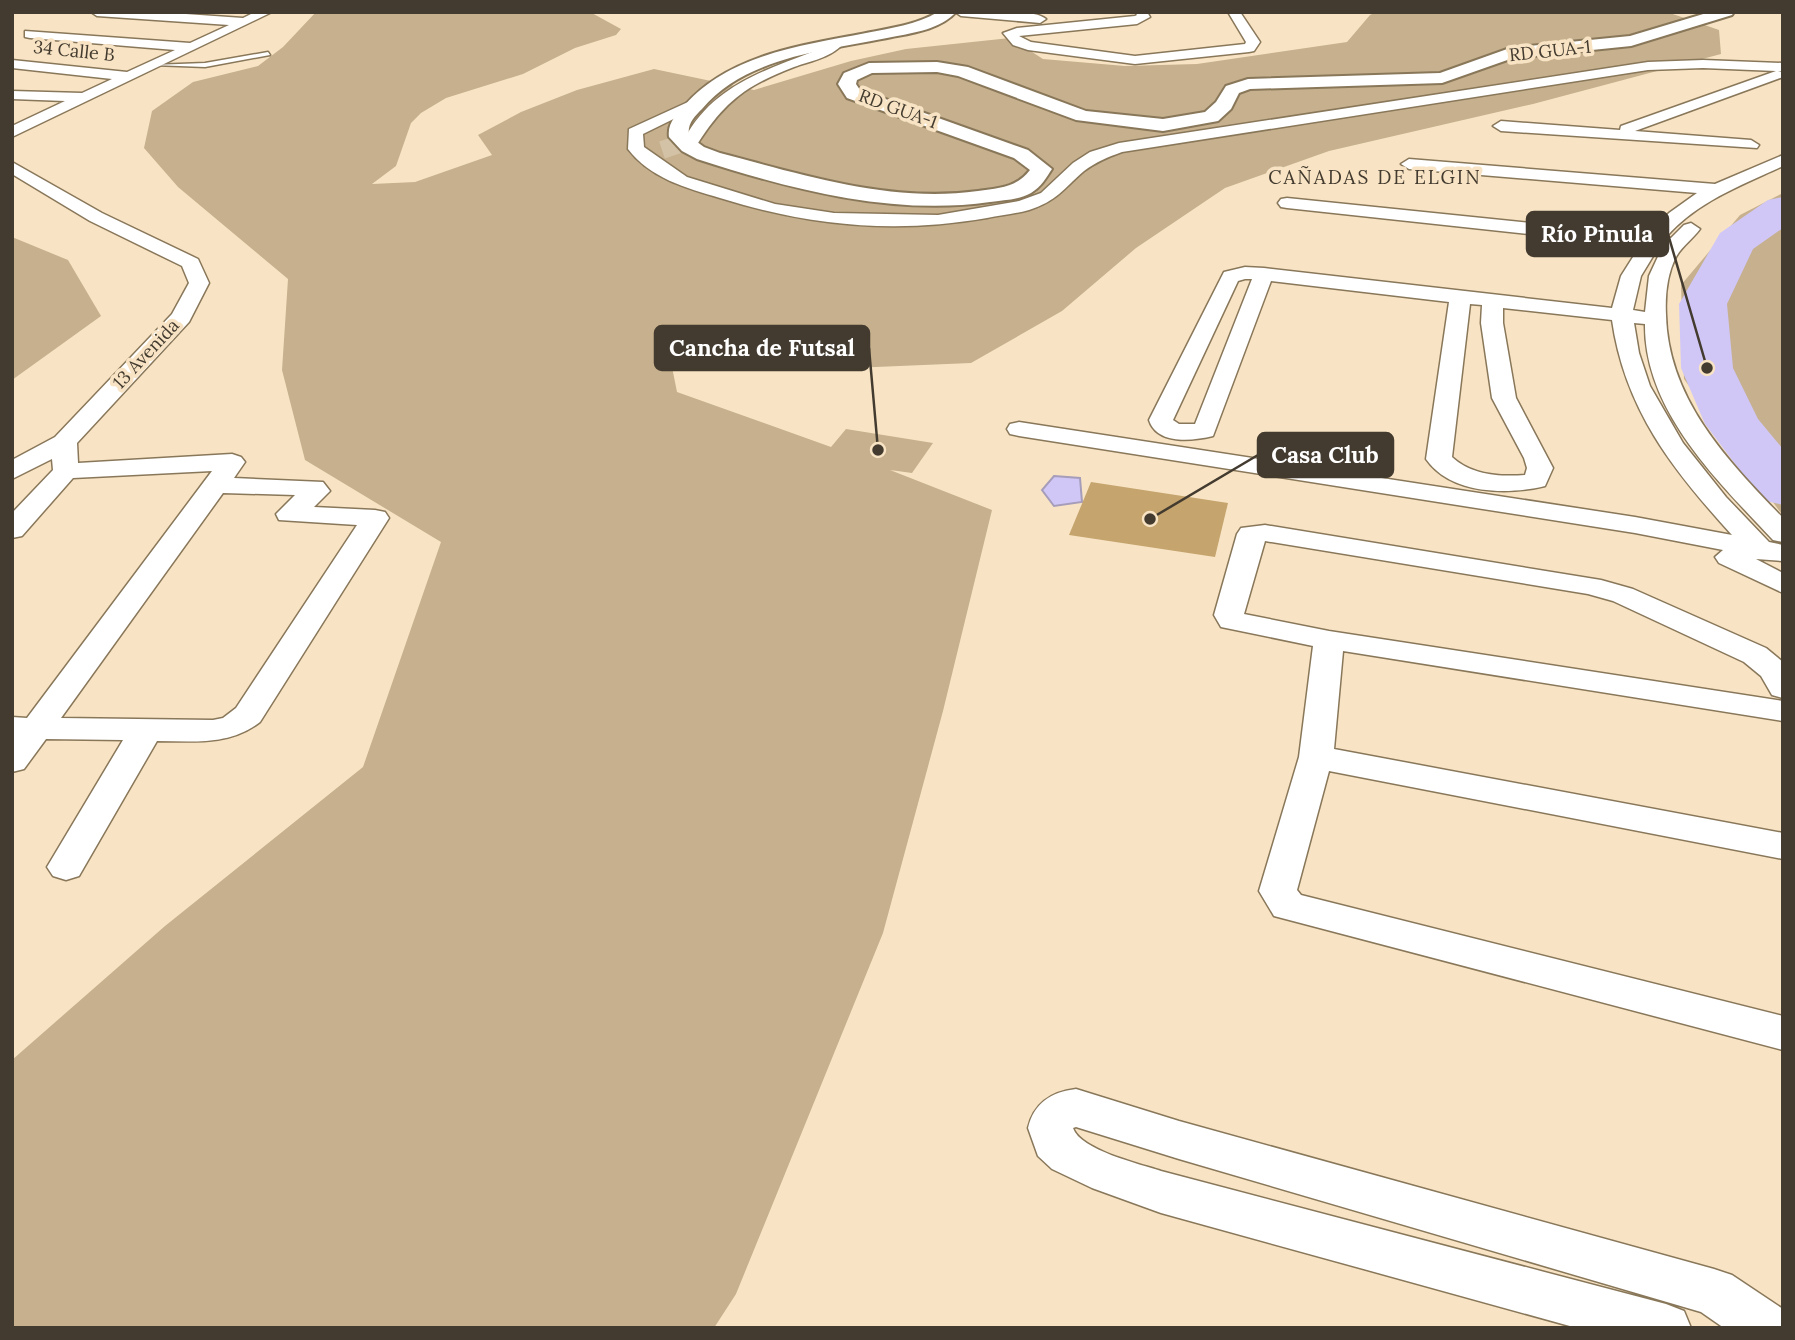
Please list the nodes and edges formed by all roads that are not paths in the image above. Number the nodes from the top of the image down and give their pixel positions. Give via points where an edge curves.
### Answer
1 (97, 12) edge
2 (266, 12) edge
3 (949, 12) edge
4 (961, 12) edge
5 (1141, 12) edge
6 (1234, 12) edge
7 (1727, 12) edge
8 (991, 14) edge
9 (1060, 16) edge
10 (248, 23) junction
11 (1010, 33) junction
12 (30, 34) dead end
13 (836, 44) junction
14 (196, 47) junction
15 (268, 54) dead end
16 (12, 64) edge
17 (156, 65) junction
18 (1780, 71) edge
19 (131, 77) junction
20 (12, 81) edge
21 (111, 86) junction
22 (12, 95) edge
23 (86, 97) junction
24 (699, 101) junction
25 (1706, 102) junction
26 (1502, 127) dead end
27 (12, 132) edge
28 (1612, 134) junction
29 (685, 138) junction
30 (636, 143) junction
31 (1751, 145) junction
32 (662, 150) dead end
33 (1783, 150) edge
34 (1783, 160) edge
35 (1409, 164) dead end
36 (12, 167) edge
37 (1783, 175) edge
38 (1720, 190) junction
39 (1746, 193) junction
40 (1287, 203) dead end
41 (868, 220) junction
42 (1652, 241) junction
43 (1676, 244) junction
44 (1262, 279) junction
45 (1460, 303) junction
46 (1493, 307) junction
47 (1623, 322) junction
48 (1653, 325) junction
49 (1019, 429) dead end
50 (64, 442) junction
51 (12, 471) edge
52 (66, 471) junction
53 (215, 485) junction
54 (12, 530) edge
55 (1663, 530) junction
56 (1783, 534) edge
57 (1771, 551) edge
58 (1783, 573) edge
59 (1783, 584) edge
60 (1329, 640) junction
61 (1783, 688) edge
62 (1783, 711) edge
63 (24, 728) edge
64 (146, 730) junction
65 (1316, 757) junction
66 (12, 761) edge
67 (1783, 846) edge
68 (66, 867) dead end
69 (1783, 1033) edge
70 (1666, 1328) edge
71 (1764, 1328) edge

1 - 10 street
2 - 10 street
3 - 13 main road via 921,26
4 - 8 street
5 - 11 street via 1144,17 1137,20
6 - 11 street via 1254,42 1244,50 1120,59 1028,46
7 - 29 main road, RD GUA-1 via 1632,41 1510,53 1441,78 1248,84 1232,90 1211,117 1163,125 1083,116 962,71 886,66 850,77 847,84 853,94 1021,154 1042,169 1023,189 986,196 939,200 861,193 697,152 681,142
8 - 9 street
9 - 11 street
10 - 14 street
12 - 14 street
13 - 24 main road via 766,61 727,80
13 - 29 street via 827,52 754,81 720,102
14 - 17 street
15 - 17 lane via 205,65
16 - 19 street, 34 Calle B
17 - 19 street
18 - 25 street
18 - 41 street via 1703,64 1648,66 1171,139 1096,156 1047,197 1023,206 938,220
19 - 21 street
20 - 21 street
21 - 23 street
22 - 23 street
23 - 27 street
24 - 29 main road via 680,124
24 - 30 street via 635,132
25 - 28 street
25 - 31 street via 1720,108 1693,127 1702,134
26 - 28 street
28 - 31 street
29 - 30 street
30 - 41 street via 636,149 654,165 681,181 773,209
31 - 33 street
32 - 41 street via 661,158 682,170 724,185
34 - 38 street
35 - 38 street
36 - 50 street, 13 Avenida via 96,217 191,263 198,283 181,317
37 - 39 street
38 - 39 street
38 - 42 street via 1676,216
39 - 43 street via 1699,221
40 - 42 street
42 - 43 street
42 - 47 street via 1632,274
43 - 48 street via 1657,278
44 - 44 street via 1204,431 1186,433 1163,426 1161,419 1228,281
44 - 45 street
45 - 46 street
45 - 46 street via 1439,459 1457,474 1525,484 1536,480 1540,468 1504,398
46 - 47 street
47 - 48 street
47 - 57 street via 1633,373 1663,432 1688,468
48 - 56 street via 1665,376 1696,433
49 - 55 street
50 - 51 street, 13 Avenida
50 - 52 street
52 - 53 street via 232,462
52 - 54 street
53 - 63 street
53 - 64 street via 314,488 317,491 289,514 375,518 248,715 235,725 214,731
55 - 57 street
55 - 59 street
57 - 58 street
60 - 61 street via 1229,618 1251,534 1610,591 1755,654 1767,662
60 - 62 street
60 - 65 street
63 - 64 street
63 - 66 street
64 - 68 street
65 - 67 street
65 - 69 street via 1278,891 1288,906
70 - 71 street via 1161,1192 1060,1150 1051,1122 1055,1113 1076,1108 1714,1292

